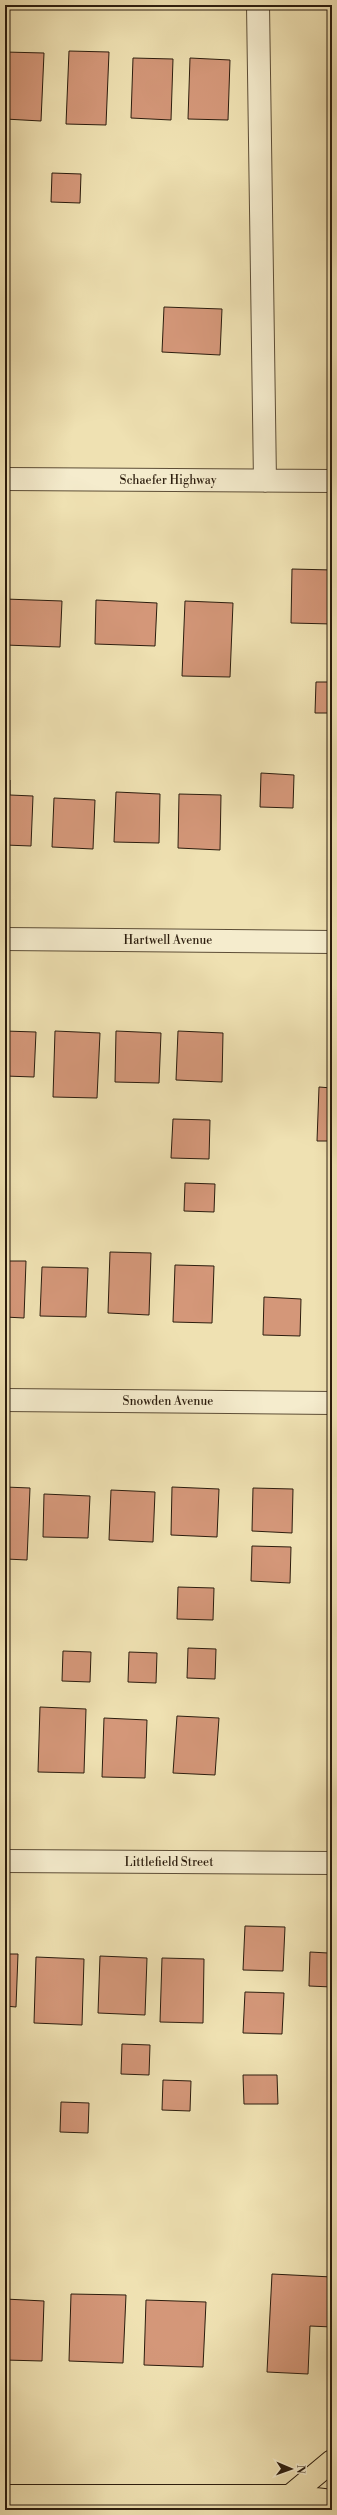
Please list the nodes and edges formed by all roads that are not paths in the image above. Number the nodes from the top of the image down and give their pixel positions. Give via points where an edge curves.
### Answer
1 (258, 5) edge
2 (5, 479) edge
3 (265, 481) junction
4 (332, 481) edge
5 (5, 939) edge
6 (332, 942) edge
7 (5, 1400) edge
8 (332, 1403) edge
9 (5, 1861) edge
10 (332, 1863) edge
11 (332, 2461) edge
12 (5, 2496) edge
13 (290, 2496) junction
14 (332, 2501) edge
15 (193, 2504) edge

1 - 3 street
2 - 3 street, Schaefer Highway
3 - 4 street, Schaefer Highway
5 - 6 street, Hartwell Avenue
7 - 8 street, Snowden Avenue
9 - 10 street, Littlefield Street
11 - 13 main road
12 - 15 main road
13 - 14 main road
13 - 15 main road

